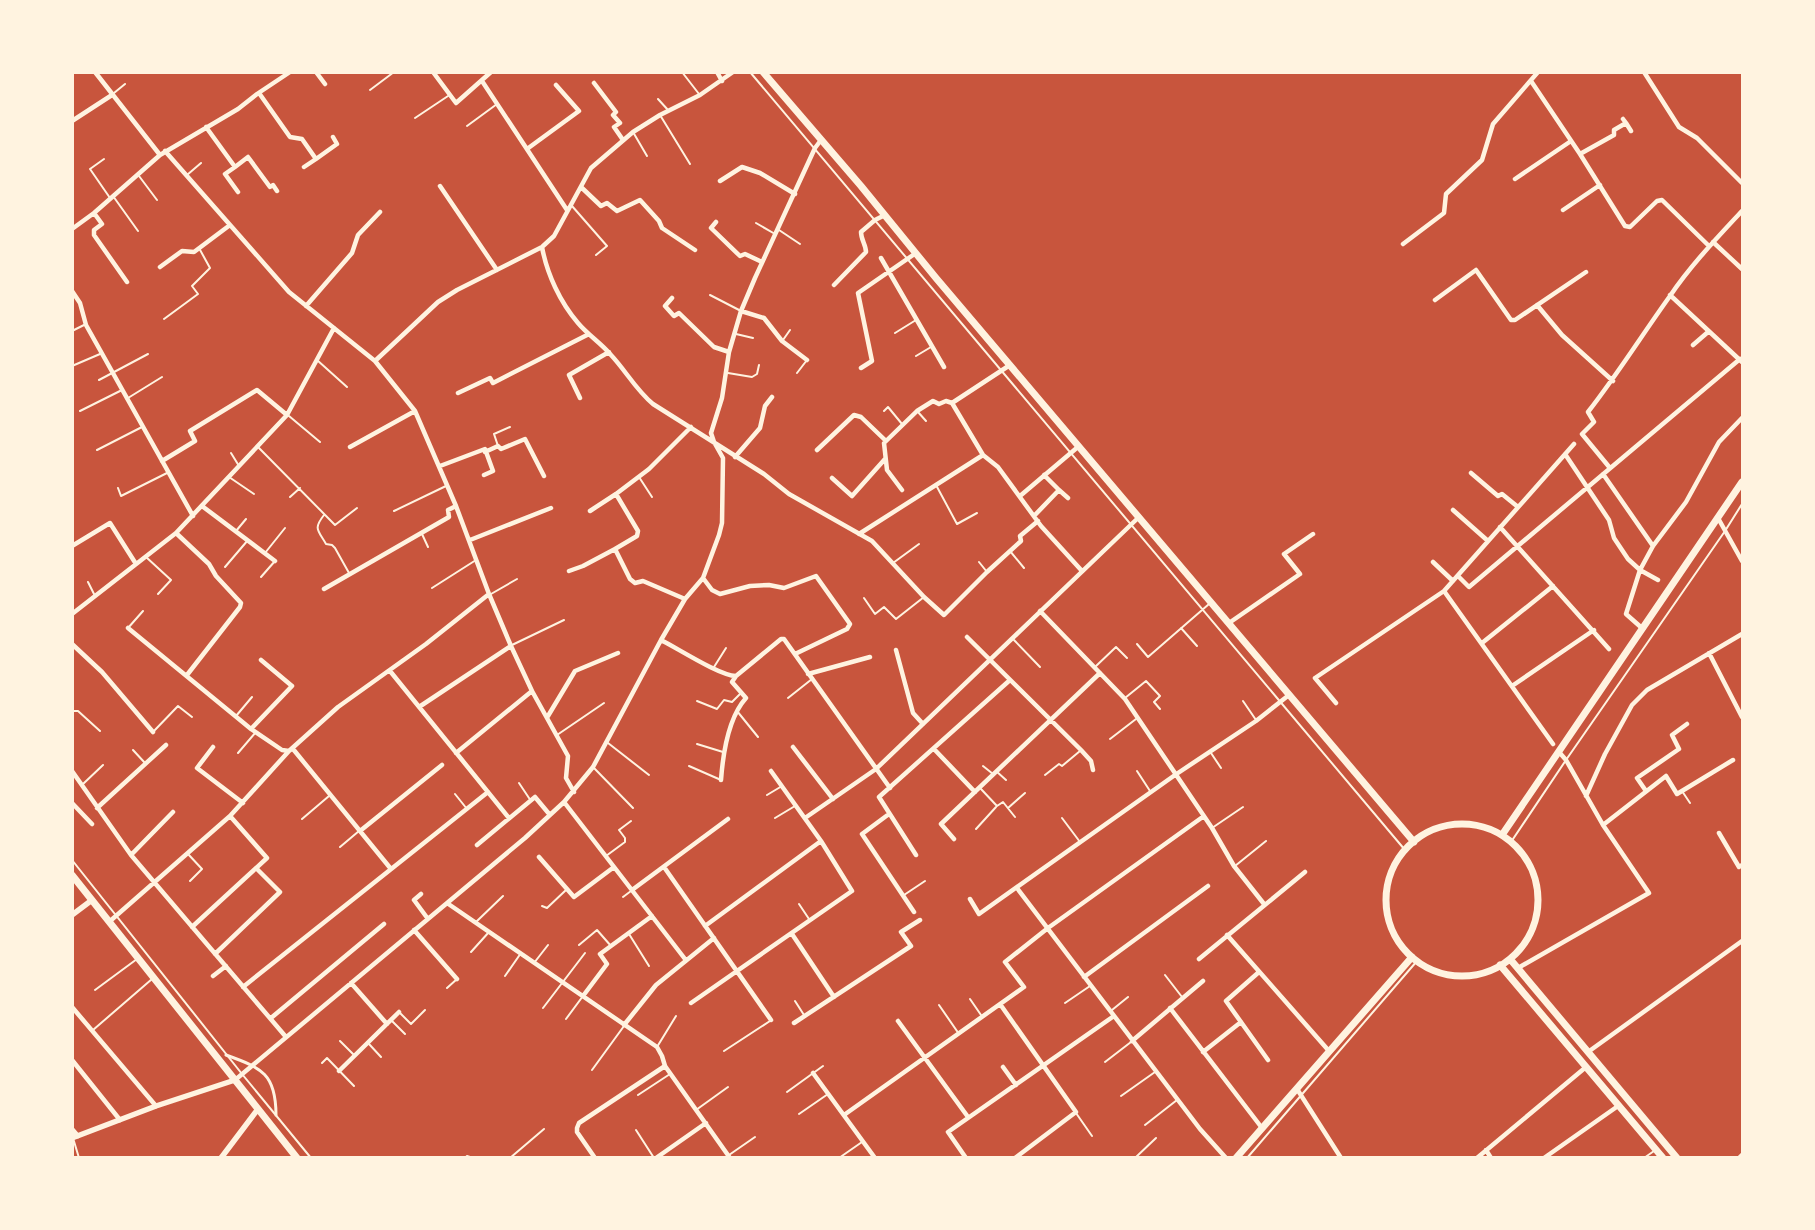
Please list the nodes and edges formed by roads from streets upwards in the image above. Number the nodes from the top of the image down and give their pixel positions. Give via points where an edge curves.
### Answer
1 (95, 72) edge
2 (290, 72) edge
3 (316, 72) edge
4 (433, 72) edge
5 (491, 72) edge
6 (716, 72) edge
7 (733, 72) edge
8 (763, 72) edge
9 (1538, 72) edge
10 (1644, 72) edge
11 (482, 80) junction
12 (722, 81) junction
13 (1531, 82) junction
14 (594, 83) dead end
15 (325, 84) dead end
16 (556, 85) dead end
17 (259, 93) junction
18 (112, 94) junction
19 (72, 121) edge
20 (206, 127) junction
21 (1631, 131) dead end
22 (334, 137) dead end
23 (623, 140) junction
24 (821, 140) junction
25 (1571, 141) junction
26 (527, 149) junction
27 (165, 151) junction
28 (1580, 154) junction
29 (160, 155) junction
30 (316, 159) junction
31 (234, 167) junction
32 (304, 167) dead end
33 (1515, 179) dead end
34 (720, 181) dead end
35 (1742, 184) edge
36 (1600, 185) junction
37 (440, 186) dead end
38 (581, 187) junction
39 (277, 191) dead end
40 (238, 192) dead end
41 (795, 194) junction
42 (567, 210) junction
43 (1563, 210) dead end
44 (94, 212) junction
45 (380, 212) dead end
46 (1742, 212) edge
47 (885, 215) junction
48 (716, 222) dead end
49 (230, 225) junction
50 (72, 229) edge
51 (1403, 244) dead end
52 (1711, 244) junction
53 (542, 247) junction
54 (696, 250) dead end
55 (916, 253) junction
56 (881, 258) dead end
57 (762, 262) junction
58 (160, 267) dead end
59 (1742, 269) edge
60 (497, 270) junction
61 (888, 272) junction
62 (1586, 272) dead end
63 (127, 282) dead end
64 (834, 286) dead end
65 (72, 291) edge
66 (1670, 295) junction
67 (672, 298) dead end
68 (1435, 300) dead end
69 (1537, 305) junction
70 (306, 306) junction
71 (741, 310) junction
72 (334, 328) junction
73 (1708, 332) junction
74 (588, 334) junction
75 (1693, 345) dead end
76 (609, 352) junction
77 (729, 352) junction
78 (808, 360) road end
79 (1741, 360) edge
80 (375, 361) junction
81 (1010, 365) junction
82 (944, 367) dead end
83 (861, 368) dead end
84 (1613, 381) junction
85 (458, 393) dead end
86 (772, 397) dead end
87 (580, 398) dead end
88 (952, 403) junction
89 (415, 411) junction
90 (287, 414) junction
91 (1742, 418) edge
92 (691, 428) junction
93 (885, 440) junction
94 (714, 442) junction
95 (1574, 444) dead end
96 (1079, 446) junction
97 (350, 447) dead end
98 (485, 450) junction
99 (818, 450) dead end
100 (1564, 454) junction
101 (983, 455) junction
102 (735, 457) junction
103 (885, 459) junction
104 (162, 461) junction
105 (440, 466) junction
106 (1610, 468) junction
107 (1470, 473) dead end
108 (1603, 474) junction
109 (484, 475) dead end
110 (1044, 475) junction
111 (544, 476) dead end
112 (832, 478) dead end
113 (1742, 482) edge
114 (1587, 488) junction
115 (902, 490) dead end
116 (1059, 490) junction
117 (616, 494) junction
118 (1020, 496) junction
119 (1068, 498) dead end
120 (202, 506) junction
121 (456, 506) junction
122 (1518, 507) junction
123 (551, 508) dead end
124 (590, 510) dead end
125 (1454, 510) dead end
126 (193, 516) junction
127 (1034, 516) junction
128 (1139, 517) junction
129 (1718, 518) junction
130 (1038, 521) junction
131 (1500, 528) junction
132 (176, 534) junction
133 (859, 534) junction
134 (1313, 534) dead end
135 (470, 540) junction
136 (1488, 541) junction
137 (72, 546) edge
138 (1652, 546) junction
139 (1517, 547) junction
140 (1742, 547) edge
141 (615, 549) junction
142 (1736, 550) junction
143 (275, 561) road end
144 (1433, 562) dead end
145 (1742, 562) edge
146 (136, 564) junction
147 (1640, 570) junction
148 (569, 571) dead end
149 (1082, 571) junction
150 (1458, 576) junction
151 (703, 578) junction
152 (1658, 580) dead end
153 (1453, 581) junction
154 (1553, 586) junction
155 (324, 589) dead end
156 (1444, 591) junction
157 (490, 594) junction
158 (685, 599) junction
159 (1040, 611) junction
160 (72, 614) edge
161 (1229, 623) junction
162 (128, 628) road end
163 (1594, 630) junction
164 (1643, 630) junction
165 (1742, 634) edge
166 (967, 637) dead end
167 (661, 640) junction
168 (1482, 643) junction
169 (72, 644) edge
170 (511, 646) junction
171 (1609, 649) dead end
172 (896, 650) dead end
173 (618, 652) dead end
174 (1709, 653) junction
175 (795, 654) junction
176 (870, 657) dead end
177 (261, 660) dead end
178 (990, 660) junction
179 (390, 671) junction
180 (1100, 673) junction
181 (808, 674) junction
182 (187, 675) junction
183 (736, 676) junction
184 (1010, 680) junction
185 (1512, 686) junction
186 (532, 691) junction
187 (1289, 695) junction
188 (1336, 703) dead end
189 (419, 707) junction
190 (548, 716) junction
191 (1742, 717) edge
192 (1050, 720) junction
193 (922, 724) junction
194 (1687, 724) dead end
195 (251, 729) junction
196 (153, 732) road end
197 (166, 744) dead end
198 (1553, 744) dead end
199 (213, 747) dead end
200 (793, 747) dead end
201 (934, 749) junction
202 (291, 750) junction
203 (1559, 752) junction
204 (456, 753) junction
205 (1733, 760) dead end
206 (442, 764) dead end
207 (876, 769) junction
208 (1093, 770) dead end
209 (771, 771) dead end
210 (72, 772) edge
211 (1175, 775) junction
212 (721, 780) road end
213 (890, 788) junction
214 (1646, 791) junction
215 (488, 792) junction
216 (574, 792) junction
217 (975, 792) junction
218 (1586, 796) junction
219 (833, 799) junction
220 (72, 802) edge
221 (564, 802) junction
222 (243, 803) junction
223 (97, 808) junction
224 (173, 812) dead end
225 (889, 814) junction
226 (550, 815) junction
227 (230, 816) junction
228 (1204, 816) junction
229 (509, 818) junction
230 (805, 818) junction
231 (728, 819) dead end
232 (92, 824) dead end
233 (1604, 825) junction
234 (360, 831) junction
235 (1719, 833) dead end
236 (1502, 835) junction
237 (954, 839) dead end
238 (821, 841) junction
239 (1414, 842) junction
240 (477, 845) dead end
241 (131, 855) junction
242 (916, 855) dead end
243 (539, 857) dead end
244 (1742, 865) edge
245 (664, 866) junction
246 (614, 867) junction
247 (256, 868) junction
248 (391, 869) junction
249 (1305, 872) dead end
250 (72, 875) edge
251 (154, 882) junction
252 (1208, 886) dead end
253 (1017, 888) junction
254 (632, 890) junction
255 (422, 894) dead end
256 (970, 899) dead end
257 (92, 900) junction
258 (447, 903) junction
259 (1264, 904) junction
260 (914, 912) dead end
261 (72, 915) edge
262 (652, 916) junction
263 (428, 919) junction
264 (920, 920) dead end
265 (110, 922) junction
266 (384, 924) dead end
267 (705, 926) junction
268 (192, 927) junction
269 (1048, 928) junction
270 (414, 930) junction
271 (792, 934) junction
272 (1227, 935) junction
273 (714, 938) junction
274 (1742, 941) edge
275 (215, 954) junction
276 (685, 959) junction
277 (1198, 959) dead end
278 (1414, 959) junction
279 (1510, 959) junction
280 (1500, 965) junction
281 (226, 966) junction
282 (1518, 968) junction
283 (737, 972) junction
284 (1259, 972) junction
285 (213, 976) dead end
286 (1084, 977) junction
287 (457, 979) road end
288 (1203, 981) dead end
289 (351, 983) junction
290 (243, 987) junction
291 (583, 996) junction
292 (834, 997) junction
293 (691, 1003) dead end
294 (1000, 1004) junction
295 (72, 1007) edge
296 (1170, 1008) junction
297 (399, 1012) road end
298 (1114, 1016) junction
299 (270, 1018) junction
300 (771, 1020) road end
301 (898, 1021) dead end
302 (389, 1022) junction
303 (1241, 1022) junction
304 (794, 1023) dead end
305 (624, 1024) junction
306 (286, 1037) junction
307 (1132, 1041) junction
308 (1329, 1051) junction
309 (1203, 1052) junction
310 (1588, 1052) junction
311 (226, 1055) road end
312 (925, 1058) junction
313 (72, 1060) edge
314 (1268, 1060) dead end
315 (253, 1064) junction
316 (665, 1066) junction
317 (1004, 1066) dead end
318 (1043, 1066) junction
319 (1586, 1067) junction
320 (339, 1071) road end
321 (813, 1073) road end
322 (235, 1080) junction
323 (1016, 1084) junction
324 (1299, 1092) junction
325 (156, 1106) junction
326 (1618, 1106) junction
327 (258, 1109) junction
328 (276, 1115) road end
329 (844, 1115) junction
330 (968, 1118) junction
331 (120, 1120) junction
332 (706, 1123) junction
333 (1262, 1128) junction
334 (72, 1129) edge
335 (74, 1138) edge
336 (1486, 1150) junction
337 (1742, 1155) edge
338 (729, 1156) edge
339 (221, 1158) edge
340 (296, 1158) edge
341 (595, 1158) edge
342 (655, 1158) edge
343 (875, 1158) edge
344 (966, 1158) edge
345 (1015, 1158) edge
346 (1226, 1158) edge
347 (1236, 1158) edge
348 (1341, 1158) edge
349 (1477, 1158) edge
350 (1491, 1158) edge
351 (1544, 1158) edge
352 (1663, 1158) edge
353 (1677, 1158) edge
354 (1739, 1158) edge

1 - 18 street
2 - 17 street
3 - 15 street
4 - 11 street via 456,103
5 - 11 street
6 - 12 street
7 - 12 street
8 - 24 main road
9 - 13 street
10 - 35 street via 1679,127 1697,138
11 - 26 street
12 - 23 street via 660,115
13 - 25 street
13 - 51 street via 1493,124 1482,160 1446,194 1444,213
14 - 23 street via 616,112 613,115 620,123 614,127
16 - 26 street via 579,110
17 - 20 street via 238,110
17 - 30 street via 290,137 302,139
18 - 19 street
18 - 29 street
20 - 27 street
20 - 31 street
21 - 28 street via 1625,121 1614,130 1614,136
22 - 30 street via 337,144
23 - 38 street via 591,168
24 - 41 street via 814,148
24 - 47 main road
25 - 28 street
25 - 33 street
26 - 42 street
27 - 29 street
27 - 49 street
28 - 36 street
29 - 44 street
30 - 32 street
31 - 39 street via 248,157 270,187 273,185
31 - 40 street via 225,174
34 - 41 street via 742,167 760,173
36 - 43 street
36 - 52 street via 1625,226 1662,200
37 - 60 street
38 - 42 street
38 - 54 street via 601,206 607,203 617,211 640,200 662,228
41 - 57 street
42 - 53 street via 554,236
44 - 50 street
44 - 63 street via 102,224 94,230 94,235
45 - 70 street via 358,235 352,253
46 - 52 street
47 - 55 main road
47 - 64 street via 861,232 866,252
48 - 57 street via 711,228 740,256 745,254
49 - 58 street via 192,253 182,250
49 - 70 street
52 - 59 street
52 - 66 street
53 - 60 street
53 - 74 street via 548,272 561,300
55 - 61 street
55 - 81 main road
56 - 61 street
57 - 71 street
60 - 80 street via 438,302
61 - 82 street
61 - 83 street via 858,293 872,360
62 - 69 street
65 - 104 street via 80,303 86,325
66 - 73 street
66 - 84 street
67 - 77 street via 665,306 674,316 679,313 714,347
68 - 69 street via 1476,270 1513,321
69 - 84 street via 1562,335
70 - 72 street
71 - 77 street
71 - 78 street via 764,318 782,341
72 - 80 street
72 - 90 street
73 - 75 street
73 - 79 street
74 - 76 street
74 - 85 street via 493,383 490,378
76 - 87 street via 569,376
76 - 92 street via 646,398
77 - 94 street via 722,398 711,434
79 - 106 street
80 - 89 street
81 - 88 street
81 - 96 main road
84 - 106 street via 1588,412 1594,422 1582,434
86 - 102 street via 765,406 760,428
88 - 93 street via 933,401
88 - 101 street
89 - 97 street
89 - 105 street
90 - 104 street via 256,390 190,431 195,441
90 - 120 street
91 - 138 street via 1720,442 1686,502
92 - 94 street
92 - 117 street via 657,462
93 - 99 street via 861,417 854,415
93 - 103 street
94 - 102 street
94 - 151 street via 723,458 722,522
95 - 100 street
96 - 110 street
96 - 128 main road
98 - 105 street
98 - 109 street via 493,471
98 - 111 street via 498,446 501,449 525,439
100 - 114 street
100 - 122 street
101 - 118 street via 998,467
101 - 133 street
102 - 133 street via 789,494
103 - 112 street via 852,496
103 - 115 street via 887,470
104 - 126 street
105 - 121 street
106 - 108 street
107 - 122 street via 1498,496 1502,494
108 - 114 street
108 - 138 street
110 - 116 street
110 - 118 street
113 - 129 main road
114 - 139 street
114 - 147 street via 1609,520 1614,538
116 - 119 street
116 - 127 street
117 - 124 street
117 - 141 street via 638,531 636,536
118 - 127 street
120 - 126 street
120 - 143 street
121 - 135 street
121 - 155 street via 448,510 450,517
122 - 131 street
123 - 135 street
125 - 136 street
126 - 132 street
127 - 130 street
128 - 149 street
128 - 161 main road
129 - 142 street
129 - 164 main road
130 - 133 street via 944,615 872,542
130 - 149 street
131 - 136 street
131 - 139 street
132 - 146 street
132 - 182 street via 209,564 241,603
134 - 161 street via 1284,554 1300,574
135 - 157 street
136 - 150 street
137 - 146 street via 110,523
138 - 147 street
139 - 150 street via 1468,587
139 - 154 street
140 - 142 street
141 - 148 street
141 - 158 street via 632,582 644,581
142 - 145 street
144 - 153 street
146 - 160 street
147 - 152 street
147 - 164 street via 1626,614
149 - 159 street
150 - 153 street
151 - 158 street
151 - 175 street via 712,590 720,594 750,586 784,588 816,576 850,624 847,630
153 - 156 street
154 - 163 street
154 - 168 street
156 - 168 street
156 - 188 street via 1315,678
157 - 170 street
157 - 179 street
158 - 167 street
159 - 178 street
159 - 180 street
161 - 187 main road
162 - 182 street
163 - 171 street
163 - 185 street
164 - 203 main road
165 - 174 street
166 - 178 street
167 - 183 street
167 - 216 street via 593,768
168 - 185 street
169 - 196 street via 102,672
170 - 186 street
170 - 189 street
172 - 193 street via 913,713
173 - 190 street via 576,671
174 - 191 street
174 - 218 street via 1647,690 1632,705
175 - 181 street
175 - 183 street via 786,641 781,640
176 - 181 street
177 - 195 street via 292,686
178 - 184 street
178 - 193 street
179 - 189 street
179 - 202 street via 338,707
180 - 192 street
180 - 211 street via 1125,698
181 - 207 street
182 - 195 street
183 - 212 street via 732,682 746,698 739,706 723,752
184 - 192 street
184 - 201 street
185 - 198 street
186 - 190 street
186 - 204 street
187 - 211 street
187 - 239 main road
189 - 204 street
190 - 216 street via 568,756 566,778
192 - 208 street via 1091,761
192 - 217 street
193 - 207 street
194 - 214 street via 1672,735 1679,749 1637,778
195 - 202 street via 282,750
197 - 223 street
199 - 222 street via 198,768
200 - 219 street
201 - 213 street
201 - 217 street
202 - 222 street
202 - 234 street
203 - 218 street
203 - 236 main road
204 - 215 street
205 - 214 street via 1676,794 1666,776
206 - 234 street
207 - 213 street
207 - 219 street
209 - 230 street
210 - 223 street
211 - 228 street
211 - 253 street
213 - 225 street via 879,797
214 - 233 street
215 - 229 street
215 - 248 street
216 - 221 street
217 - 237 street via 941,824
218 - 233 street
219 - 230 street
220 - 232 street
221 - 226 street
221 - 246 street
222 - 227 street
223 - 241 street
224 - 241 street
225 - 242 street
225 - 260 street via 862,834
226 - 229 street via 535,797
226 - 258 street
227 - 247 street via 267,858
227 - 251 street
228 - 259 street via 1234,866
228 - 269 street
229 - 240 street
230 - 238 street
231 - 245 street
233 - 282 street via 1649,893
234 - 248 street
235 - 244 street via 1739,867
236 - 239 main road via 1466,824 1447,826
236 - 279 main road via 1521,852 1537,887 1537,911 1532,928 1524,944
238 - 267 street
238 - 271 street via 852,888 850,893
239 - 278 main road via 1405,850 1389,880 1387,905 1392,930 1400,945
241 - 251 street
243 - 246 street via 572,896
245 - 254 street
245 - 267 street
246 - 254 street
247 - 268 street
247 - 275 street via 280,892
248 - 290 street
249 - 259 street
250 - 257 main road
251 - 265 street
251 - 268 street
252 - 286 street
253 - 256 street via 979,914
253 - 269 street
254 - 262 street
255 - 263 street via 414,900
257 - 261 street
257 - 265 main road
258 - 263 street
258 - 291 street
259 - 272 street
262 - 276 street
262 - 291 street via 600,954 607,964
263 - 270 street
264 - 292 street via 901,932 911,946
265 - 322 main road
266 - 299 street
267 - 273 street
268 - 275 street
269 - 286 street
269 - 294 street via 1005,962 1024,987
270 - 287 street
270 - 289 street
271 - 283 street
271 - 292 street
272 - 277 street
272 - 284 street
273 - 276 street
273 - 283 street
274 - 310 street
275 - 281 street
276 - 305 street via 652,990
278 - 280 main road via 1437,972 1459,976 1474,975
278 - 308 main road
279 - 280 main road
279 - 282 main road
280 - 319 main road
281 - 285 street
281 - 290 street
282 - 310 main road
283 - 293 street
283 - 300 street
284 - 303 street via 1226,1001
284 - 308 street
286 - 298 street
288 - 296 street
289 - 302 street
289 - 306 street
290 - 299 street
291 - 305 street
292 - 304 street
294 - 312 street
294 - 318 street
295 - 325 street
296 - 307 street
296 - 309 street
297 - 302 street
298 - 307 street
298 - 318 street
299 - 306 street
301 - 312 street
302 - 320 street
303 - 309 street
303 - 314 street
305 - 316 street via 657,1047
306 - 315 street
307 - 346 street
308 - 324 main road
309 - 333 street
310 - 353 main road
311 - 315 street
312 - 329 street
312 - 330 street
313 - 331 street
315 - 322 street
315 - 328 street via 271,1083
316 - 332 street
316 - 341 street via 579,1123 577,1132
317 - 323 street
318 - 323 street
318 - 345 street via 1076,1112
319 - 326 main road
319 - 336 street
321 - 329 street
322 - 325 street
322 - 327 main road
323 - 330 street
324 - 333 main road
324 - 348 street
325 - 331 street
326 - 351 street
326 - 352 main road
327 - 339 street
327 - 340 main road
329 - 343 street
330 - 344 street via 948,1132
331 - 335 street
332 - 338 street
332 - 342 street
333 - 347 main road
334 - 335 street
336 - 349 street
336 - 350 street
337 - 354 street

